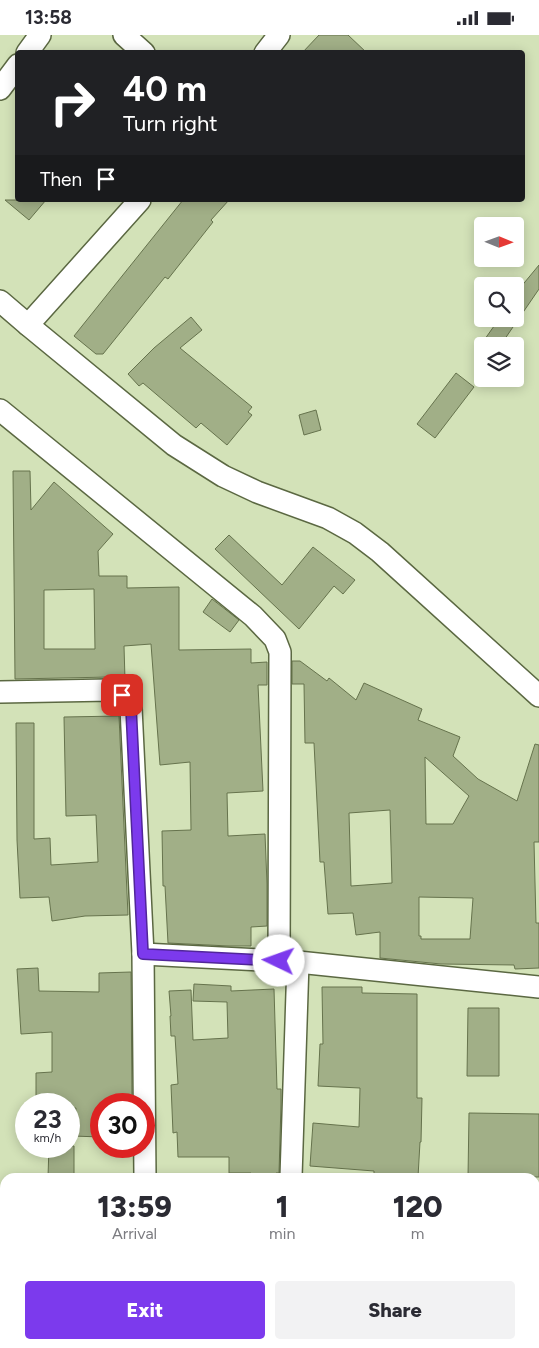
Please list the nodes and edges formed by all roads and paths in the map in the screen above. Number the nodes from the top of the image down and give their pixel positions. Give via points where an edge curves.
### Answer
1 (40, 35) edge
2 (124, 35) edge
3 (279, 35) edge
4 (29, 50) edge
5 (141, 50) edge
6 (267, 50) edge
7 (15, 69) edge
8 (0, 89) edge
9 (138, 202) edge
10 (0, 301) edge
11 (28, 325) junction
12 (0, 410) edge
13 (0, 692) edge
14 (539, 696) edge
15 (143, 954) junction
16 (288, 961) junction
17 (539, 987) edge
18 (145, 1173) edge
19 (291, 1173) edge

1 - 4 street
2 - 5 street
3 - 6 street
7 - 8 street
9 - 11 street
10 - 11 street
11 - 14 street via 174,445 257,493 328,518 355,533
12 - 16 street via 253,615 275,639 280,652
13 - 15 street via 110,690 122,695 131,708
15 - 16 street
15 - 18 street
16 - 17 street
16 - 19 street

